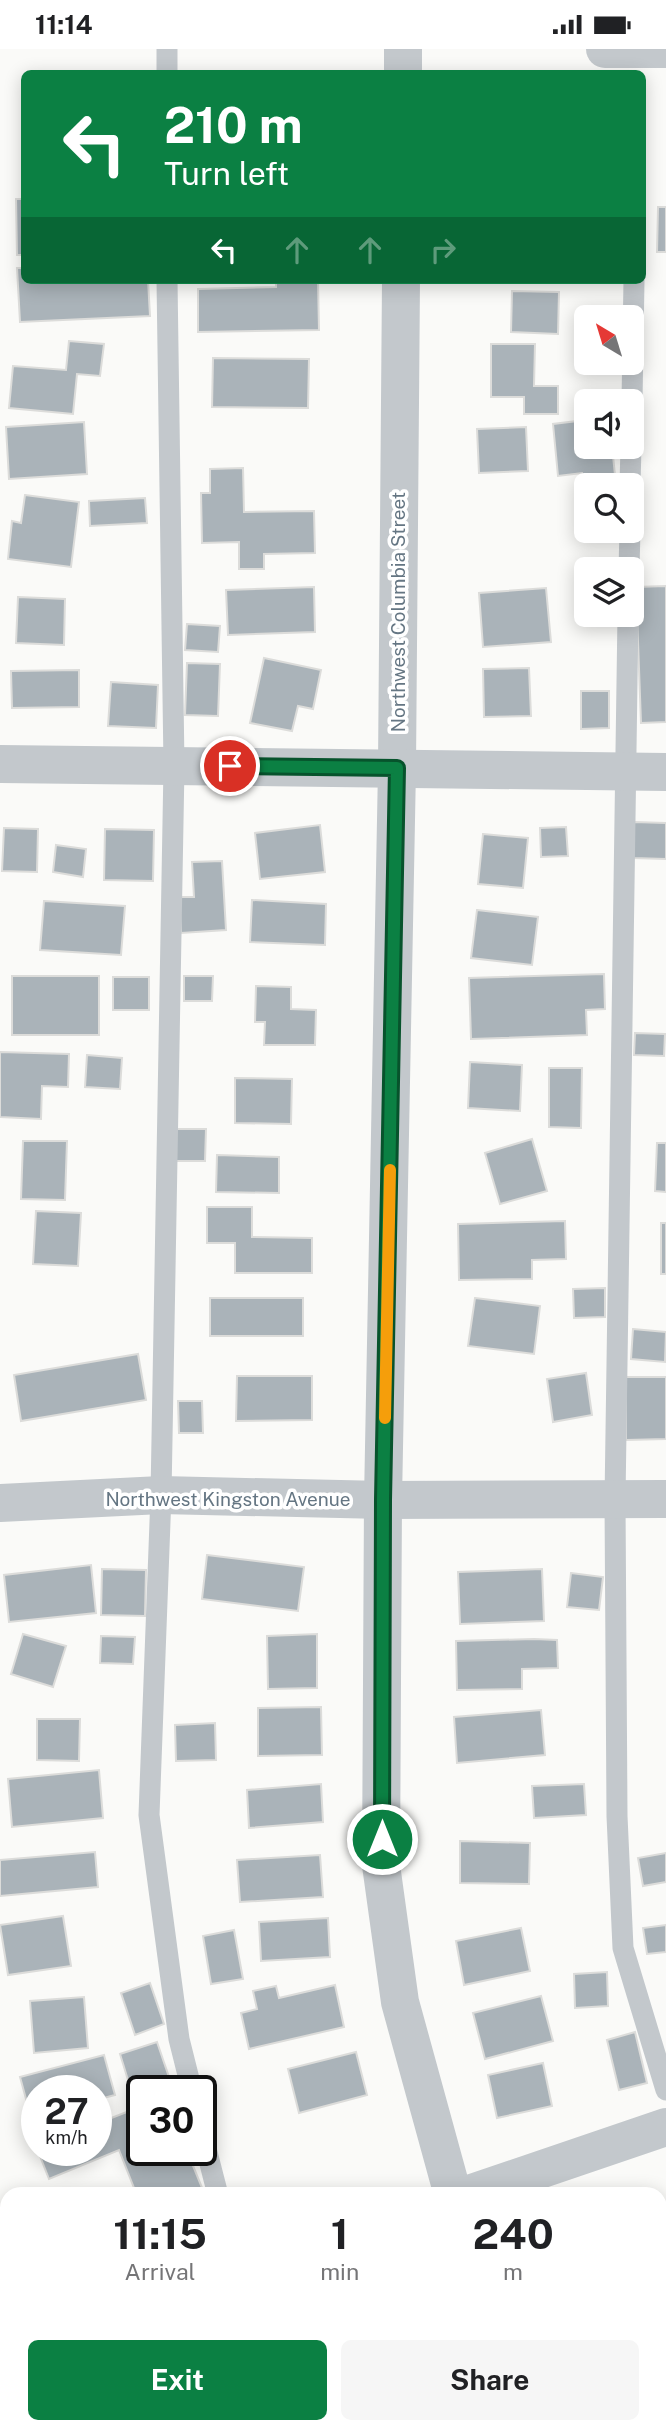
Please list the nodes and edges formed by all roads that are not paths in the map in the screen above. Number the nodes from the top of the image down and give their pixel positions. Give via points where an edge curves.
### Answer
1 (167, 49) edge
2 (403, 49) edge
3 (605, 49) edge
4 (637, 49) edge
5 (666, 50) edge
6 (167, 70) edge
7 (402, 70) edge
8 (637, 70) edge
9 (167, 284) edge
10 (401, 284) edge
11 (634, 284) edge
12 (632, 389) edge
13 (628, 627) edge
14 (0, 764) edge
15 (174, 766) junction
16 (397, 768) junction
17 (626, 771) junction
18 (666, 772) edge
19 (161, 1495) junction
20 (666, 1499) edge
21 (383, 1500) junction
22 (615, 1500) junction
23 (0, 1503) edge
24 (188, 2075) edge
25 (666, 2090) edge
26 (666, 2127) edge
27 (211, 2166) edge
28 (216, 2187) edge
29 (451, 2187) edge
30 (490, 2187) edge

1 - 6 lane
2 - 7 street
3 - 4 street
4 - 5 street
4 - 8 lane
9 - 15 lane
10 - 16 street, Northwest Columbia Street
11 - 12 lane
13 - 17 lane
14 - 15 street
15 - 16 street
15 - 19 lane
16 - 17 street
16 - 21 street, Northwest Columbia Street
17 - 18 street
17 - 22 lane
19 - 21 street, Northwest Kingston Avenue
19 - 23 street, Northwest Kingston Avenue
19 - 24 lane via 149,1815 179,2039
20 - 22 street, Northwest Kingston Avenue
21 - 22 street, Northwest Kingston Avenue
21 - 29 street, Northwest Columbia Street via 381,1865 400,2002
22 - 25 lane via 617,1816 623,1948
26 - 30 street
27 - 28 lane

